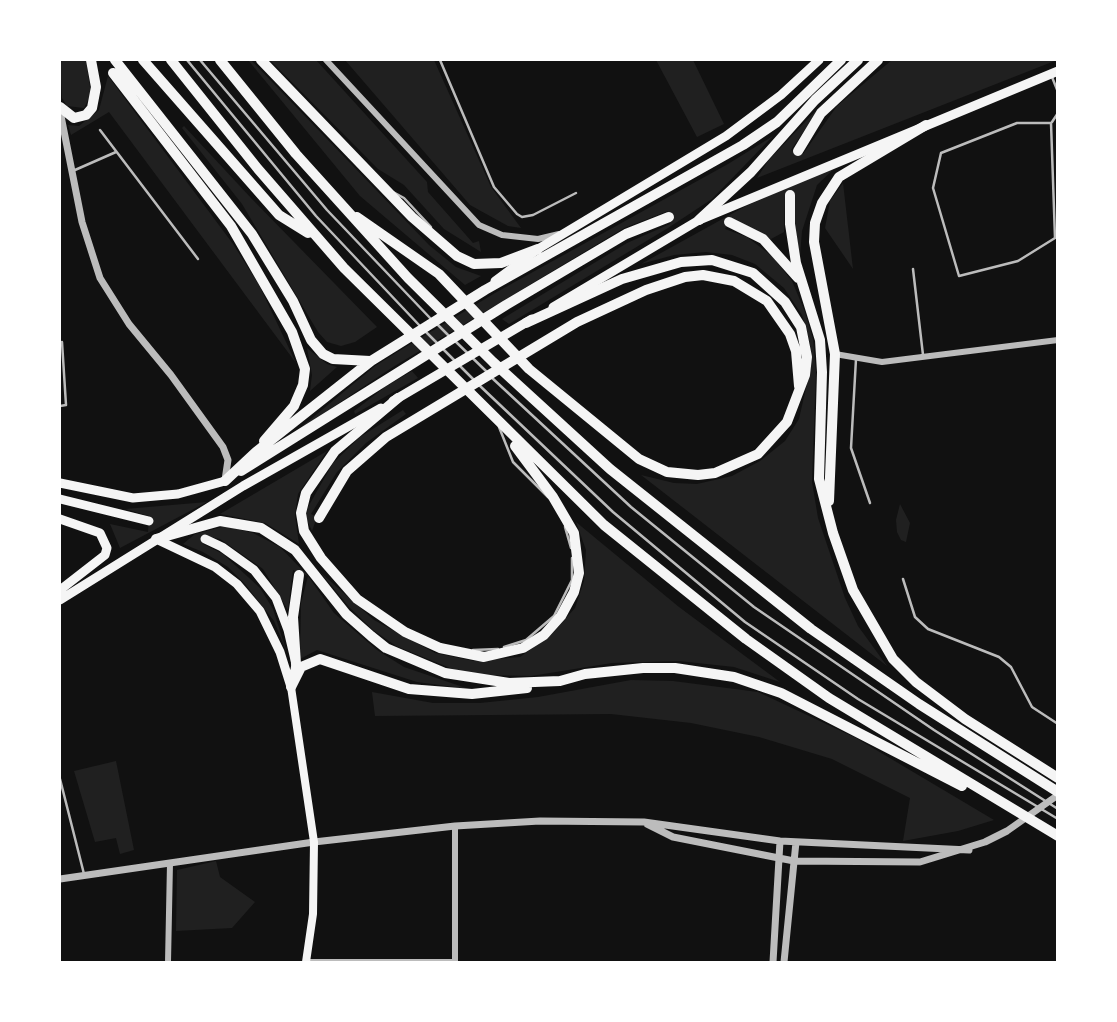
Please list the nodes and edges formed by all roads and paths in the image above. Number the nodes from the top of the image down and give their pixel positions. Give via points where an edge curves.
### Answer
1 (91, 60) edge
2 (115, 60) edge
3 (143, 60) edge
4 (171, 60) edge
5 (187, 60) edge
6 (200, 60) edge
7 (220, 60) edge
8 (261, 60) edge
9 (326, 60) edge
10 (440, 60) edge
11 (819, 60) edge
12 (841, 60) edge
13 (858, 60) edge
14 (878, 60) edge
15 (1054, 72) edge
16 (113, 73) dead end
17 (1058, 92) edge
18 (60, 109) edge
19 (1058, 113) edge
20 (1051, 123) junction
21 (926, 125) junction
22 (100, 130) dead end
23 (798, 151) dead end
24 (116, 152) junction
25 (72, 172) junction
26 (576, 193) dead end
27 (790, 195) dead end
28 (345, 209) junction
29 (669, 217) dead end
30 (699, 220) junction
31 (729, 222) dead end
32 (571, 231) junction
33 (317, 238) junction
34 (538, 249) junction
35 (198, 259) dead end
36 (913, 269) dead end
37 (485, 290) junction
38 (807, 298) junction
39 (526, 323) junction
40 (1058, 340) edge
41 (62, 342) dead end
42 (835, 354) junction
43 (856, 359) junction
44 (923, 359) junction
45 (371, 361) junction
46 (800, 390) junction
47 (398, 398) junction
48 (60, 406) edge
49 (498, 424) junction
50 (256, 452) junction
51 (225, 481) junction
52 (60, 483) edge
53 (60, 499) edge
54 (870, 503) dead end
55 (319, 518) dead end
56 (60, 519) edge
57 (149, 521) dead end
58 (833, 533) junction
59 (156, 539) junction
60 (205, 539) dead end
61 (299, 575) dead end
62 (903, 579) dead end
63 (60, 590) edge
64 (60, 600) edge
65 (296, 664) junction
66 (560, 681) junction
67 (291, 687) junction
68 (1058, 724) edge
69 (1058, 778) edge
70 (60, 779) edge
71 (1058, 794) edge
72 (1004, 805) junction
73 (1058, 809) edge
74 (1058, 820) edge
75 (644, 822) junction
76 (455, 826) junction
77 (1054, 834) edge
78 (780, 841) junction
79 (314, 842) junction
80 (796, 842) junction
81 (969, 850) junction
82 (778, 858) junction
83 (794, 861) junction
84 (170, 863) junction
85 (84, 876) junction
86 (60, 879) edge
87 (169, 962) edge
88 (306, 962) edge
89 (455, 962) edge
90 (773, 962) edge
91 (784, 962) edge

1 - 18 highway via 96,87 92,108 74,118
2 - 45 highway via 252,234 311,340 332,359
3 - 33 highway via 279,215
4 - 33 highway
5 - 74 lane via 356,259 585,488 745,622 858,699
6 - 73 lane via 366,253 581,463 754,607
7 - 28 highway
8 - 34 highway via 439,243 474,264 501,263
9 - 32 street via 485,230 538,239
10 - 26 lane via 494,187 517,214 534,215
11 - 32 main road via 726,136
12 - 37 highway via 777,122 743,145
13 - 30 highway
14 - 23 highway via 821,113
15 - 17 lane
15 - 21 main road
16 - 50 highway via 231,226 266,283 301,355 305,369 301,395
18 - 25 street
19 - 20 lane
20 - 20 lane via 1017,122 942,153 933,188 959,276 1018,261 1055,239
21 - 30 main road
21 - 42 highway via 853,166 822,202 814,242
22 - 24 lane
24 - 25 lane
24 - 35 lane
25 - 51 street via 100,278 129,324 223,447 228,460
27 - 38 highway via 793,250
28 - 46 highway via 439,274 528,369 628,451 667,472 698,475 733,467 758,454 787,422
28 - 71 highway via 493,362 610,469 811,629
29 - 51 highway via 626,234 506,305
30 - 39 main road
31 - 38 highway via 775,248 799,279
32 - 34 main road
33 - 49 highway
34 - 37 main road
36 - 44 lane
37 - 45 highway
38 - 58 highway via 819,328 819,479
39 - 46 highway via 622,279 663,266 698,260 728,264 769,285 801,327 807,357
39 - 47 main road
40 - 44 street
41 - 48 lane via 66,405
42 - 43 street
42 - 58 highway via 828,475
43 - 44 street
43 - 54 lane via 851,448
45 - 50 highway
46 - 55 highway via 796,351 783,321 767,301 751,289 720,278 685,277 600,310 412,421 355,463
47 - 49 highway via 335,451 306,493 301,513 304,531 357,599 416,638 465,656 504,655 544,635 574,592 579,562 570,523
47 - 59 main road
49 - 72 highway via 604,525 746,639 829,698
50 - 51 highway
51 - 52 main road via 178,494 133,498
53 - 57 main road
56 - 63 main road via 100,533 107,548 105,555
58 - 69 highway via 861,607 893,659 965,719
59 - 64 main road
59 - 66 highway via 220,521 261,528 295,550 346,614 386,648 465,678 509,683
59 - 67 main road via 215,567 237,584 260,611
60 - 65 main road via 237,556 267,583 288,630
61 - 65 highway via 293,617
62 - 68 lane via 915,617 928,629 999,657 1011,667 1032,707
65 - 67 main road
66 - 67 highway via 499,692 441,693 391,684 320,659 301,667
66 - 72 highway via 585,674 675,667 734,677 781,693
67 - 79 main road
70 - 85 lane
71 - 81 street via 1007,831
72 - 77 highway
75 - 76 street
75 - 78 street
75 - 82 street via 673,837
76 - 79 street
76 - 89 street
78 - 80 street
78 - 82 street
79 - 84 street
79 - 88 main road via 313,914
80 - 81 street
80 - 83 street
81 - 83 street via 920,862
82 - 83 street
82 - 90 street
83 - 91 street
84 - 85 street
84 - 87 street
85 - 86 street
88 - 89 street

